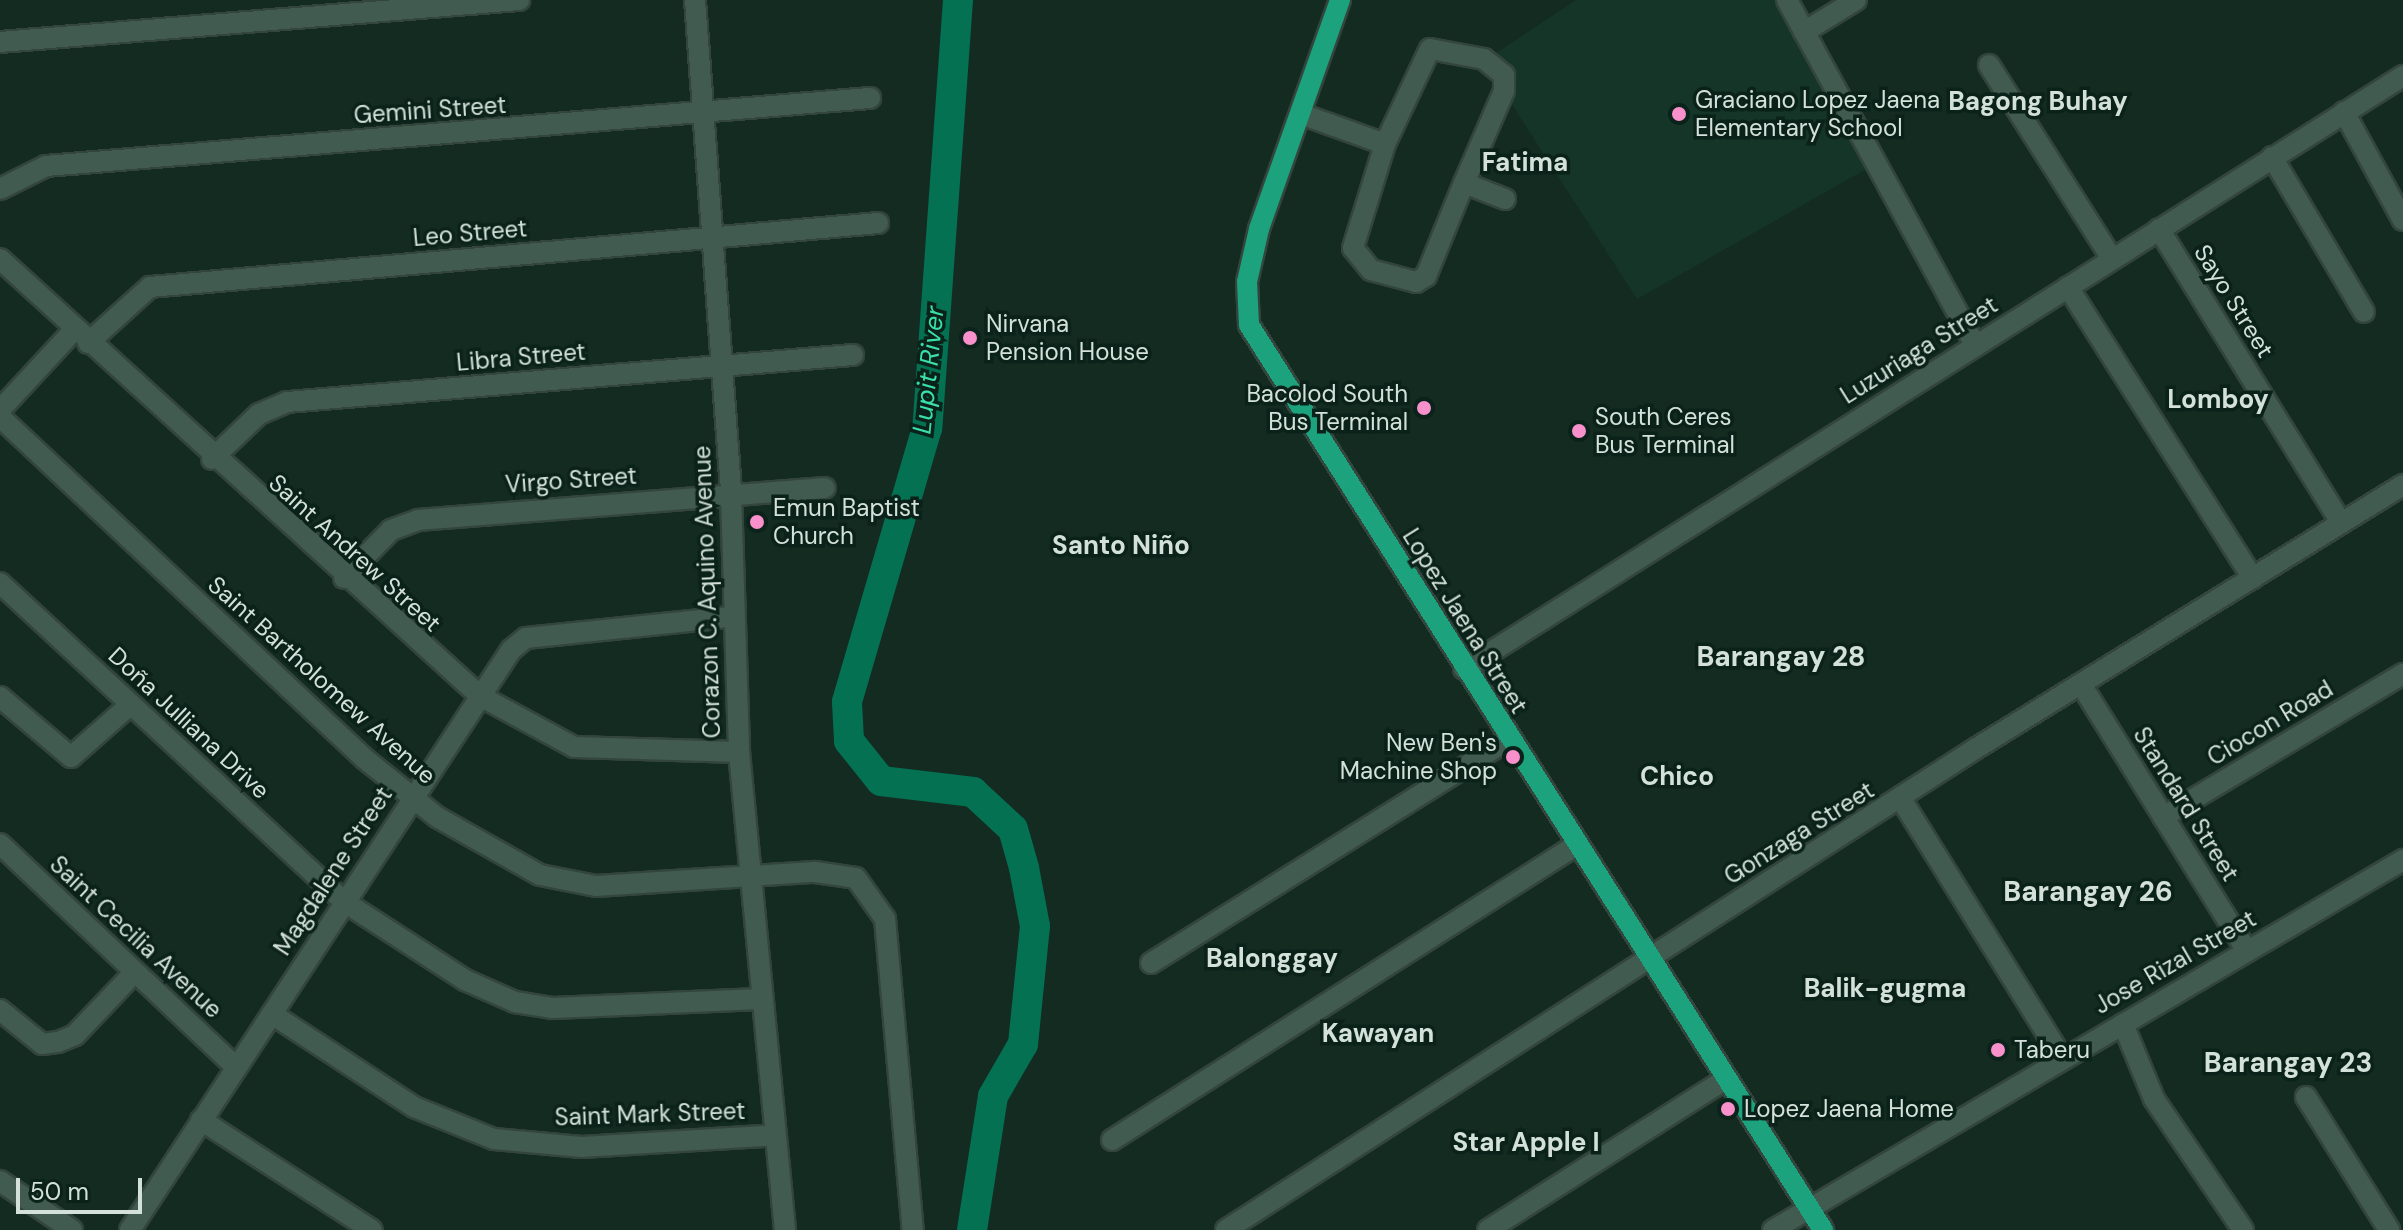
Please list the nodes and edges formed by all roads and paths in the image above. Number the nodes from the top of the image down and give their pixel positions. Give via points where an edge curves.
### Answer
1 (519, 0) edge
2 (695, 0) edge
3 (1340, 0) edge
4 (1787, 0) edge
5 (1856, 0) edge
6 (1804, 32) junction
7 (0, 42) edge
8 (1989, 65) dead end
9 (2403, 76) edge
10 (870, 98) dead end
11 (2344, 112) junction
12 (707, 114) junction
13 (1301, 114) junction
14 (1385, 144) junction
15 (2272, 157) junction
16 (1464, 183) junction
17 (0, 189) edge
18 (1505, 199) dead end
19 (2403, 220) edge
20 (878, 223) dead end
21 (2159, 229) junction
22 (714, 240) junction
23 (0, 259) edge
24 (2112, 259) junction
25 (2068, 287) junction
26 (2364, 312) dead end
27 (81, 336) junction
28 (1975, 345) junction
29 (853, 355) dead end
30 (723, 366) junction
31 (0, 410) edge
32 (0, 417) edge
33 (212, 459) junction
34 (2403, 485) edge
35 (825, 488) dead end
36 (731, 494) junction
37 (2341, 523) junction
38 (344, 578) junction
39 (2253, 578) junction
40 (0, 583) edge
41 (730, 617) junction
42 (1464, 669) junction
43 (2403, 674) edge
44 (2082, 686) junction
45 (480, 696) junction
46 (0, 697) edge
47 (130, 705) junction
48 (1510, 739) junction
49 (739, 752) junction
50 (412, 796) junction
51 (1901, 799) junction
52 (2163, 817) junction
53 (0, 844) edge
54 (1578, 844) junction
55 (2403, 860) edge
56 (754, 877) junction
57 (343, 901) junction
58 (2247, 951) junction
59 (1651, 956) junction
60 (1151, 963) dead end
61 (134, 973) junction
62 (761, 999) junction
63 (0, 1010) edge
64 (272, 1014) junction
65 (2123, 1024) junction
66 (2062, 1058) junction
67 (236, 1067) junction
68 (1726, 1079) junction
69 (2306, 1097) dead end
70 (201, 1120) junction
71 (776, 1135) junction
72 (1112, 1140) dead end
73 (0, 1181) edge
74 (1810, 1209) junction
75 (72, 1230) edge
76 (130, 1230) edge
77 (372, 1230) edge
78 (785, 1230) edge
79 (913, 1230) edge
80 (1226, 1230) edge
81 (1488, 1230) edge
82 (1773, 1230) edge
83 (1823, 1230) edge
84 (2243, 1230) edge
85 (2389, 1230) edge

1 - 7 street
2 - 12 street, Corazon C. Aquino Avenue
3 - 13 main road, Lopez Jaena Street
4 - 6 street
5 - 6 street
6 - 28 street
8 - 24 street
9 - 11 street, Luzuriaga Street
10 - 12 street, Gemini Street
11 - 15 street, Luzuriaga Street
11 - 19 street
12 - 17 street, Gemini Street via 46,166
12 - 22 street, Corazon C. Aquino Avenue
13 - 14 street
13 - 42 main road, Lopez Jaena Street via 1251,256 1249,325
14 - 16 street via 1353,248 1371,270 1416,282 1426,276
14 - 16 street via 1430,49 1456,49 1497,65 1504,91
15 - 21 street, Luzuriaga Street
15 - 26 street
16 - 18 street
20 - 22 street, Leo Street
21 - 24 street, Luzuriaga Street
21 - 37 street, Sayo Street
22 - 27 street, Leo Street via 150,287
22 - 30 street, Corazon C. Aquino Avenue
23 - 27 street, Saint Andrew Street
24 - 25 street, Luzuriaga Street
25 - 28 street, Luzuriaga Street
25 - 39 street
27 - 31 street, Leo Street
27 - 33 street, Saint Andrew Street
28 - 42 street, Luzuriaga Street
29 - 30 street, Libra Street
30 - 33 street, Libra Street via 287,402 259,414
30 - 36 street, Corazon C. Aquino Avenue
32 - 50 street, Saint Bartholomew Avenue
33 - 38 street, Saint Andrew Street
34 - 37 street, Gonzaga Street
35 - 36 street, Virgo Street
36 - 38 street, Virgo Street via 418,520 391,530
36 - 41 street, Corazon C. Aquino Avenue
37 - 39 street, Gonzaga Street
38 - 45 street, Saint Andrew Street
39 - 44 street, Gonzaga Street
40 - 47 street, Doña Julliana Drive
41 - 45 street, Magdalene Street via 526,638
41 - 49 street, Corazon C. Aquino Avenue
42 - 48 main road, Lopez Jaena Street
43 - 52 street, Ciocon Road
44 - 51 street, Gonzaga Street
44 - 52 street, Standard Street
45 - 49 street, Saint Andrew Street via 574,747
45 - 50 street, Magdalene Street
46 - 47 street via 71,757
47 - 57 street, Doña Julliana Drive
48 - 54 main road, Lopez Jaena Street
48 - 60 street
49 - 56 street, Corazon C. Aquino Avenue
50 - 56 street, Saint Bartholomew Avenue via 480,843 565,883
50 - 57 street, Magdalene Street
51 - 59 street, Gonzaga Street
51 - 66 street
52 - 58 street, Standard Street
53 - 61 street, Saint Cecilia Avenue
54 - 59 main road, Lopez Jaena Street
54 - 72 street
55 - 58 street, Jose Rizal Street
56 - 62 street, Corazon C. Aquino Avenue
56 - 79 street, Saint Bartholomew Avenue via 856,878 885,919
57 - 62 street, Doña Julliana Drive via 465,980 515,1002 583,1008
57 - 64 street, Magdalene Street
58 - 65 street, Jose Rizal Street
59 - 68 main road, Lopez Jaena Street
59 - 80 street, Gonzaga Street
61 - 63 street via 75,1035 58,1042 42,1044
61 - 67 street, Saint Cecilia Avenue
62 - 71 street, Corazon C. Aquino Avenue
64 - 67 street, Magdalene Street
64 - 71 street, Saint Mark Street via 414,1107 494,1139 582,1147
65 - 66 street, Jose Rizal Street
65 - 84 street via 2154,1099
66 - 74 street, Jose Rizal Street
67 - 70 street, Magdalene Street
68 - 74 main road, Lopez Jaena Street
68 - 81 street
69 - 85 street
70 - 76 street, Magdalene Street
70 - 77 street
71 - 78 street, Corazon C. Aquino Avenue
73 - 75 street
74 - 82 street, Jose Rizal Street
74 - 83 main road, Lopez Jaena Street

